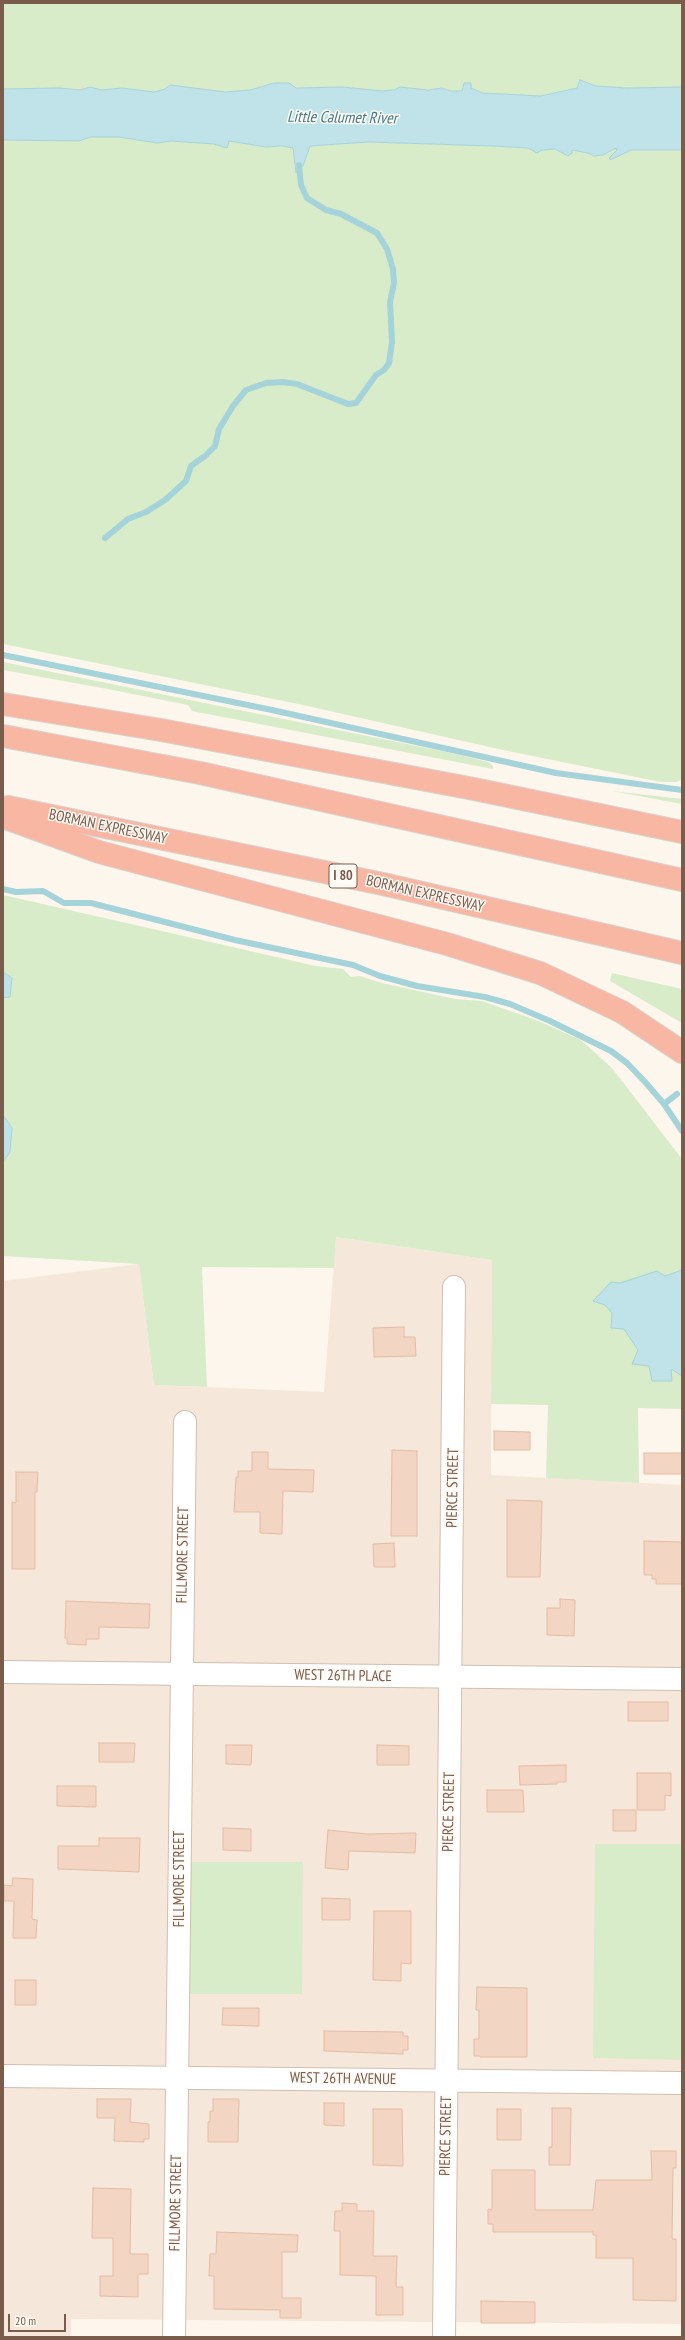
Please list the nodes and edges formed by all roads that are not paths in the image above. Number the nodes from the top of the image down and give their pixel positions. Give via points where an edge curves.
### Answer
1 (3, 704) edge
2 (3, 736) edge
3 (3, 806) edge
4 (3, 817) edge
5 (682, 832) edge
6 (682, 880) edge
7 (682, 953) edge
8 (682, 1052) edge
9 (454, 1288) dead end
10 (185, 1422) dead end
11 (3, 1672) edge
12 (182, 1674) junction
13 (451, 1677) junction
14 (682, 1679) edge
15 (3, 2076) edge
16 (178, 2078) junction
17 (446, 2080) junction
18 (682, 2083) edge
19 (174, 2337) edge
20 (444, 2337) edge

1 - 5 highway via 474,788
2 - 6 highway via 200,773
3 - 7 highway, BORMAN EXPRESSWAY / I 80 via 383,884
4 - 8 highway via 99,852 447,944 540,973 622,1012
9 - 13 street, PIERCE STREET
10 - 12 street, FILLMORE STREET
11 - 12 street, WEST 26TH PLACE
12 - 13 street, WEST 26TH PLACE
12 - 16 street, FILLMORE STREET
13 - 14 street, WEST 26TH PLACE
13 - 17 street, PIERCE STREET
15 - 16 street, WEST 26TH AVENUE
16 - 17 street, WEST 26TH AVENUE
16 - 19 street, FILLMORE STREET
17 - 18 street, WEST 26TH AVENUE
17 - 20 street, PIERCE STREET

